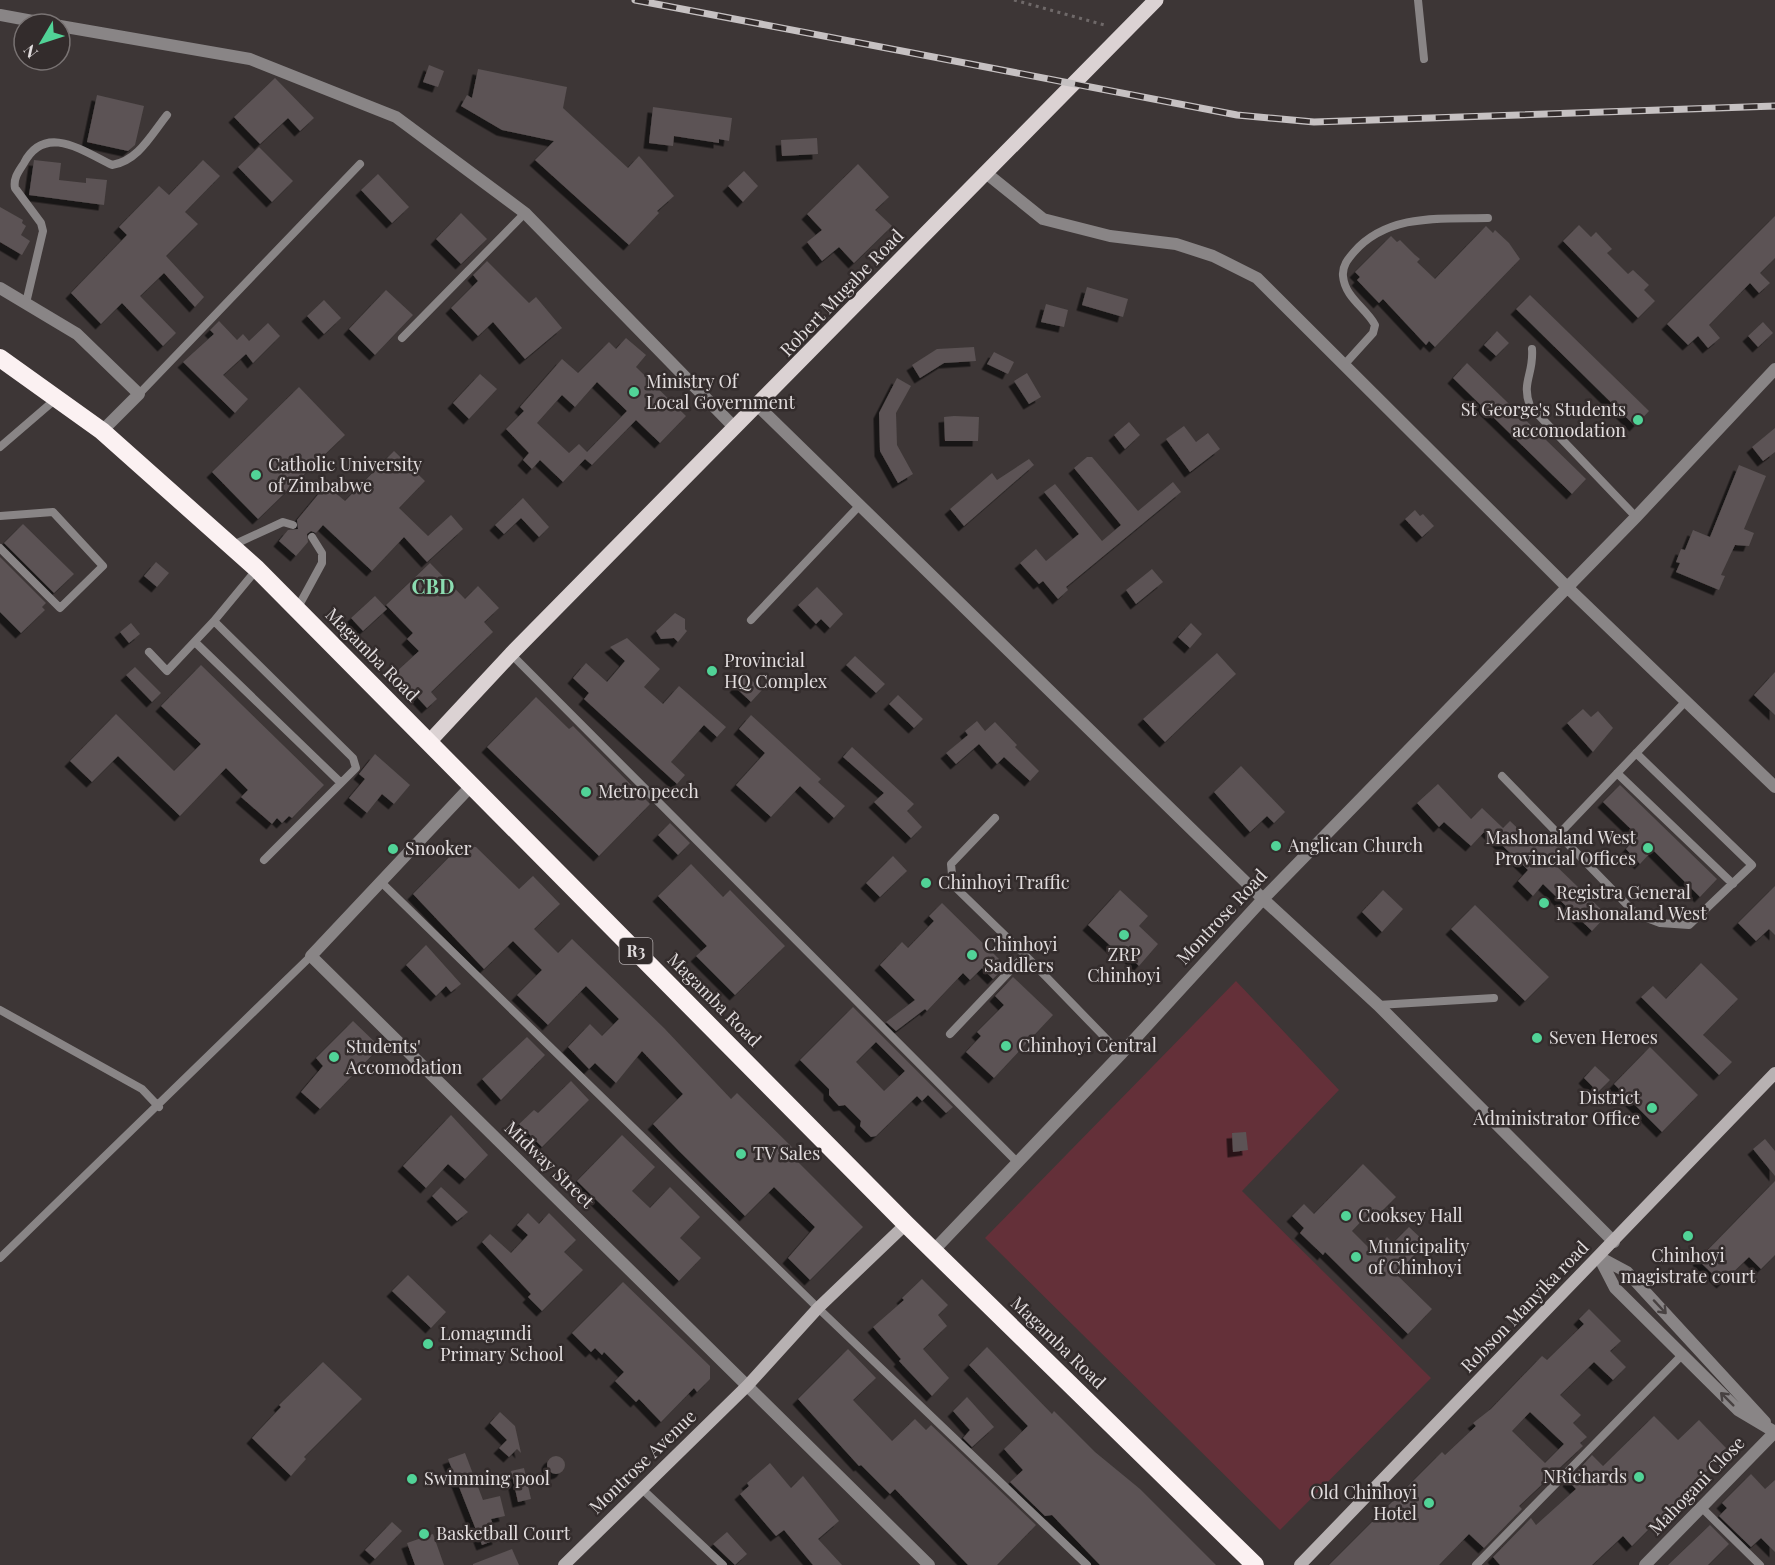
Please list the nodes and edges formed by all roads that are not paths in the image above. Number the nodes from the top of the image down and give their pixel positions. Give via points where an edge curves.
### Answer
1 (1156, 0) edge
2 (1418, 0) edge
3 (72, 28) edge
4 (1424, 59) dead end
5 (167, 115) dead end
6 (360, 164) dead end
7 (986, 173) junction
8 (525, 213) junction
9 (1488, 218) dead end
10 (0, 288) edge
11 (26, 303) junction
12 (402, 338) dead end
13 (1532, 349) dead end
14 (0, 358) edge
15 (1344, 364) junction
16 (1775, 369) edge
17 (139, 394) junction
18 (57, 398) junction
19 (758, 406) junction
20 (735, 428) junction
21 (102, 431) junction
22 (0, 447) edge
23 (860, 505) junction
24 (0, 516) edge
25 (1636, 517) junction
26 (293, 525) dead end
27 (312, 537) dead end
28 (231, 546) junction
29 (0, 548) edge
30 (257, 569) junction
31 (1567, 587) junction
32 (297, 609) junction
33 (751, 620) dead end
34 (214, 621) junction
35 (196, 643) junction
36 (149, 652) dead end
37 (511, 654) junction
38 (1685, 702) junction
39 (429, 741) junction
40 (1636, 753) junction
41 (1617, 773) junction
42 (1502, 776) dead end
43 (340, 782) junction
44 (472, 785) junction
45 (1775, 787) edge
46 (995, 818) dead end
47 (1559, 834) junction
48 (264, 860) dead end
49 (381, 882) junction
50 (1733, 884) junction
51 (1263, 899) junction
52 (1025, 954) junction
53 (311, 956) junction
54 (1494, 998) dead end
55 (1378, 1005) junction
56 (0, 1010) edge
57 (950, 1034) dead end
58 (1121, 1054) junction
59 (1775, 1073) edge
60 (159, 1107) junction
61 (1017, 1162) junction
62 (906, 1224) junction
63 (1614, 1242) junction
64 (934, 1250) junction
65 (1599, 1257) junction
66 (0, 1258) edge
67 (818, 1308) junction
68 (1682, 1355) junction
69 (748, 1385) junction
70 (1775, 1432) edge
71 (642, 1489) junction
72 (1701, 1507) junction
73 (564, 1565) edge
74 (723, 1565) edge
75 (929, 1565) edge
76 (1087, 1565) edge
77 (1254, 1565) edge
78 (1300, 1565) edge
79 (1476, 1565) edge
80 (1645, 1565) edge
81 (1760, 1565) edge

1 - 7 main road, Robert Mugabe Road
2 - 4 lane
3 - 8 street via 250,59 396,117
5 - 11 lane via 132,159 119,164 112,165 60,141 34,147 29,152 14,181 15,188 43,231
6 - 17 lane
7 - 15 street via 1043,219 1110,236 1176,244 1214,256 1257,278
7 - 19 main road, Robert Mugabe Road
8 - 12 lane
8 - 20 street
9 - 15 lane via 1406,221 1361,244 1346,262 1343,275 1347,290 1375,325 1373,333
10 - 11 street
11 - 17 street via 77,334
13 - 25 lane via 1533,364 1525,390 1530,406
14 - 18 highway, Magamba Road / R3
15 - 31 street
16 - 25 street, Montrose Road
17 - 21 street
18 - 21 highway, Magamba Road / R3
18 - 22 lane
19 - 20 main road, Robert Mugabe Road
19 - 23 street
20 - 37 main road, Robert Mugabe Road
21 - 28 highway, Magamba Road / R3
23 - 33 lane
23 - 51 street
24 - 29 lane via 53,512 103,566 60,608
25 - 31 street, Montrose Road
26 - 28 lane via 283,522
27 - 32 lane via 322,553 322,563
28 - 30 highway, Magamba Road / R3
30 - 32 highway, Magamba Road / R3
30 - 34 lane
31 - 38 street
31 - 51 street, Montrose Road
32 - 39 highway, Magamba Road / R3
34 - 35 lane
34 - 43 lane via 353,758 356,768
35 - 36 lane via 167,671
35 - 43 lane
37 - 39 main road, Robert Mugabe Road
37 - 61 lane
38 - 40 lane
38 - 45 street
39 - 44 highway, Magamba Road / R3
40 - 41 lane
40 - 50 lane via 1752,866
41 - 47 lane
41 - 50 lane
42 - 47 lane
43 - 48 lane
44 - 49 street
44 - 62 highway, Magamba Road / R3
46 - 52 lane via 951,864 953,885
47 - 50 lane via 1636,914 1660,923 1689,925
49 - 53 street
49 - 67 lane
51 - 55 street
51 - 58 street, Montrose Road
52 - 57 lane
52 - 58 lane
53 - 60 lane
53 - 69 street, Midway Street
54 - 55 lane
55 - 63 street
56 - 60 lane via 142,1089
58 - 61 street, Montrose Road
59 - 63 street, Robson Manyika road
60 - 66 lane
61 - 64 street, Montrose Road
62 - 64 highway, Magamba Road / R3
62 - 67 street, Montrose Avenue
63 - 65 street, Robson Manyika road
64 - 77 highway, Magamba Road / R3
65 - 68 street via 1615,1288
65 -> 70 street via 1627,1272
65 - 78 street, Robson Manyika road
67 - 69 street, Montrose Avenue
67 - 76 lane
70 -> 68 street via 1737,1410
68 - 79 lane
69 - 71 street, Montrose Avenue
69 - 75 street, Midway Street
70 - 72 street, Mahogani Close
71 - 73 street, Montrose Avenue
71 - 74 lane
72 - 80 street, Mahogani Close
72 - 81 lane

